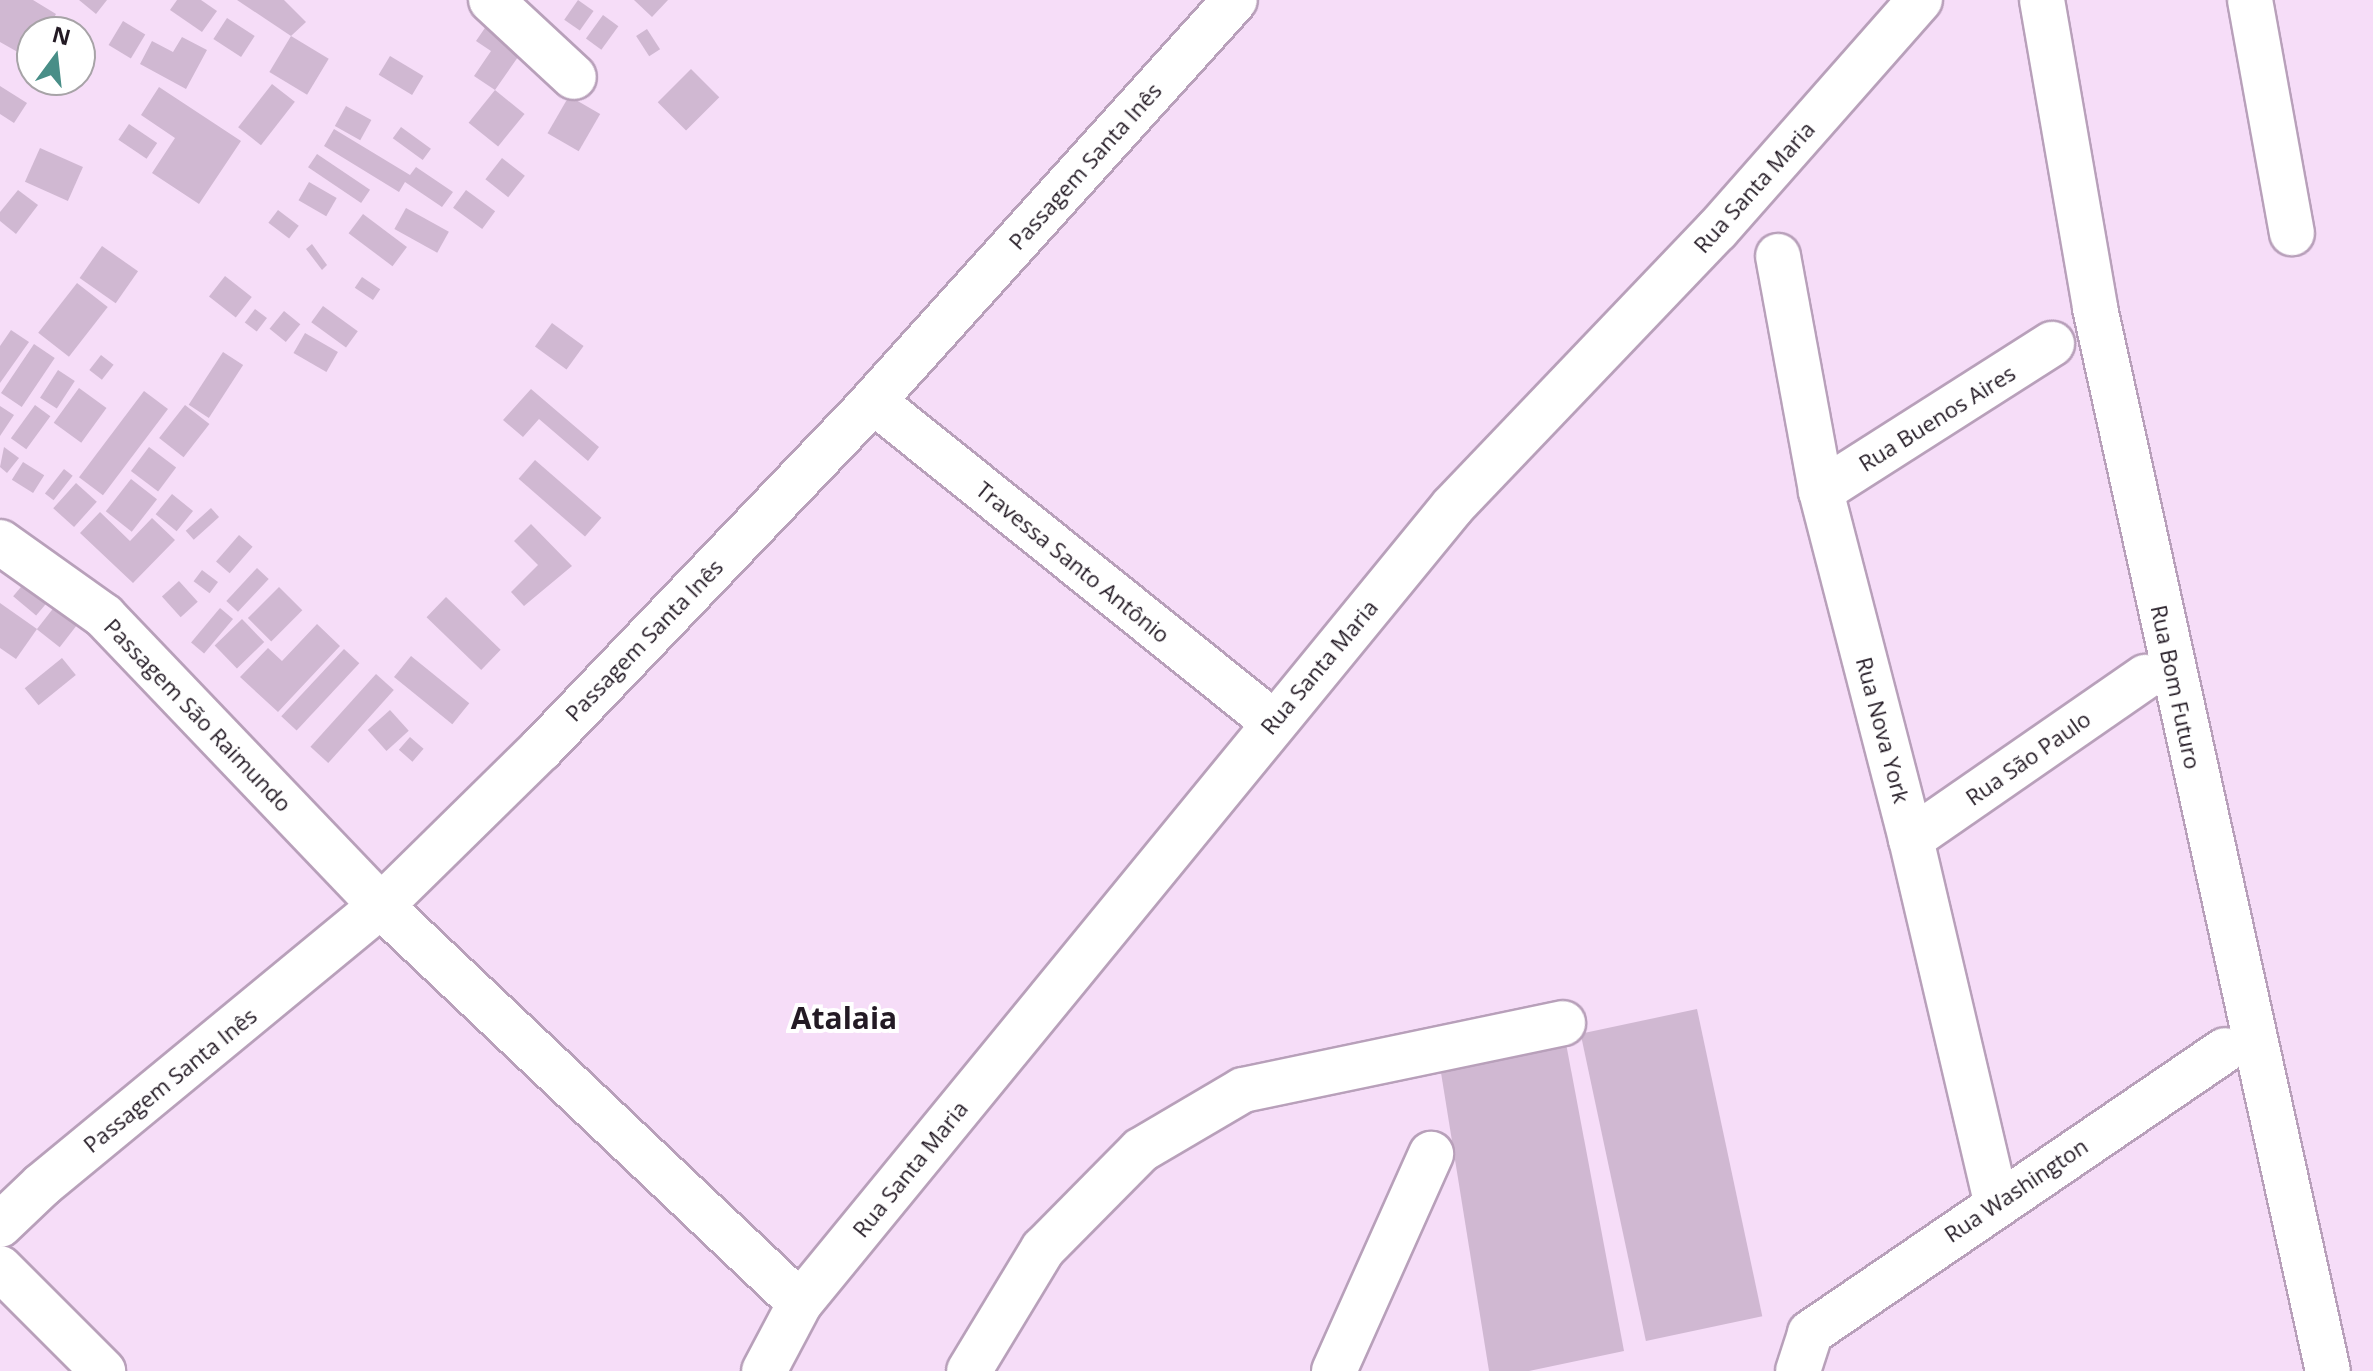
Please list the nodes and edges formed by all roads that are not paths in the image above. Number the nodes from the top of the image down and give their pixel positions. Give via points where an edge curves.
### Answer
1 (491, 0) edge
2 (1235, 0) edge
3 (1920, 0) edge
4 (2042, 0) edge
5 (2250, 0) edge
6 (574, 77) dead end
7 (2292, 233) dead end
8 (1778, 256) dead end
9 (2052, 344) dead end
10 (873, 401) junction
11 (1821, 491) junction
12 (0, 542) edge
13 (2145, 677) dead end
14 (1273, 722) junction
15 (1911, 839) junction
16 (381, 906) junction
17 (1563, 1023) dead end
18 (2225, 1050) dead end
19 (1431, 1154) dead end
20 (1996, 1202) junction
21 (0, 1225) edge
22 (0, 1268) edge
23 (800, 1303) junction
24 (1804, 1352) edge
25 (103, 1371) edge
26 (764, 1371) edge
27 (969, 1371) edge
28 (1334, 1371) edge
29 (2328, 1371) edge

1 - 6 street
2 - 10 street, Passagem Santa Inês
3 - 14 street, Rua Santa Maria via 1717,230 1453,506
4 - 29 street, Rua Bom Futuro via 2095,308
5 - 7 street
8 - 11 street, Rua Nova York
9 - 11 street, Rua Buenos Aires
10 - 14 street, Travessa Santo Antônio
10 - 16 street, Passagem Santa Inês via 541,749
11 - 15 street, Rua Nova York
12 - 16 street, Passagem São Raimundo via 104,616
13 - 15 street, Rua São Paulo
14 - 23 street, Rua Santa Maria
15 - 20 street, Rua Nova York
16 - 21 street, Passagem Santa Inês
16 - 23 street, Passagem São Raimundo
17 - 27 street via 1243,1090 1141,1150 1043,1249
18 - 20 street, Rua Washington
19 - 28 street
20 - 24 street, Rua Washington
22 - 25 street
23 - 26 street, Rua Santa Maria

